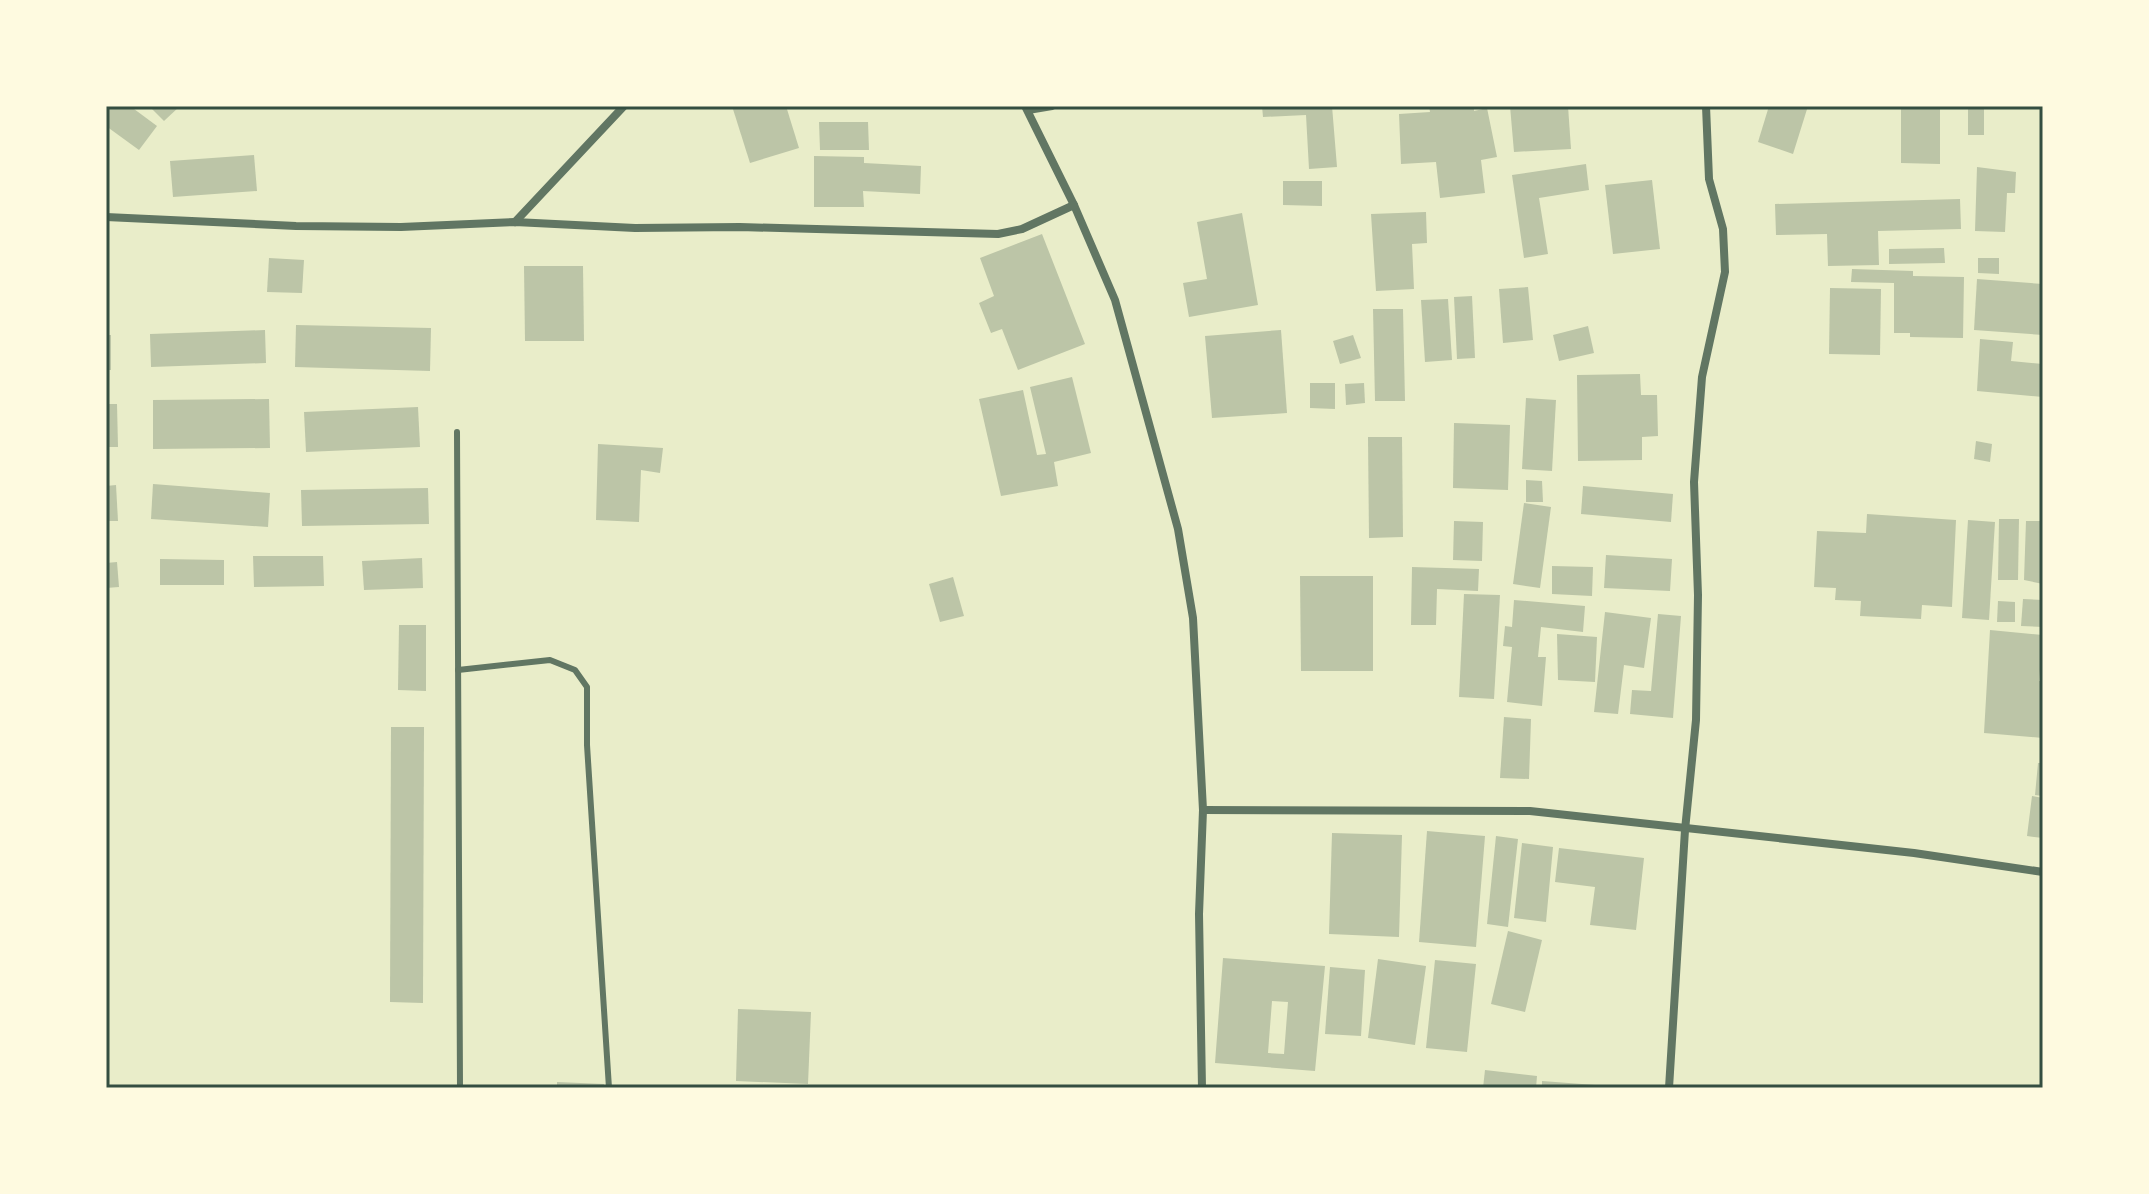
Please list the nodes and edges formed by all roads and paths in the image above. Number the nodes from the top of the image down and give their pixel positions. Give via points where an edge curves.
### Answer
1 (624, 106) edge
2 (1052, 106) edge
3 (1706, 106) edge
4 (1026, 108) edge
5 (1074, 205) junction
6 (106, 217) edge
7 (515, 222) junction
8 (457, 432) dead end
9 (458, 670) junction
10 (1203, 810) junction
11 (1685, 830) junction
12 (2043, 872) edge
13 (460, 1088) edge
14 (609, 1088) edge
15 (1202, 1088) edge
16 (1669, 1088) edge

1 - 7 street
2 - 4 street
3 - 11 street via 1709,179 1723,229 1725,272 1702,377 1694,482 1696,704
4 - 5 street
5 - 7 street via 998,234
5 - 10 street via 1115,300 1178,529 1193,618
6 - 7 street via 296,226
8 - 9 lane
9 - 13 lane
9 - 14 lane via 550,660 575,670 587,687
10 - 11 street via 1530,811
10 - 15 street
11 - 12 street
11 - 16 street

